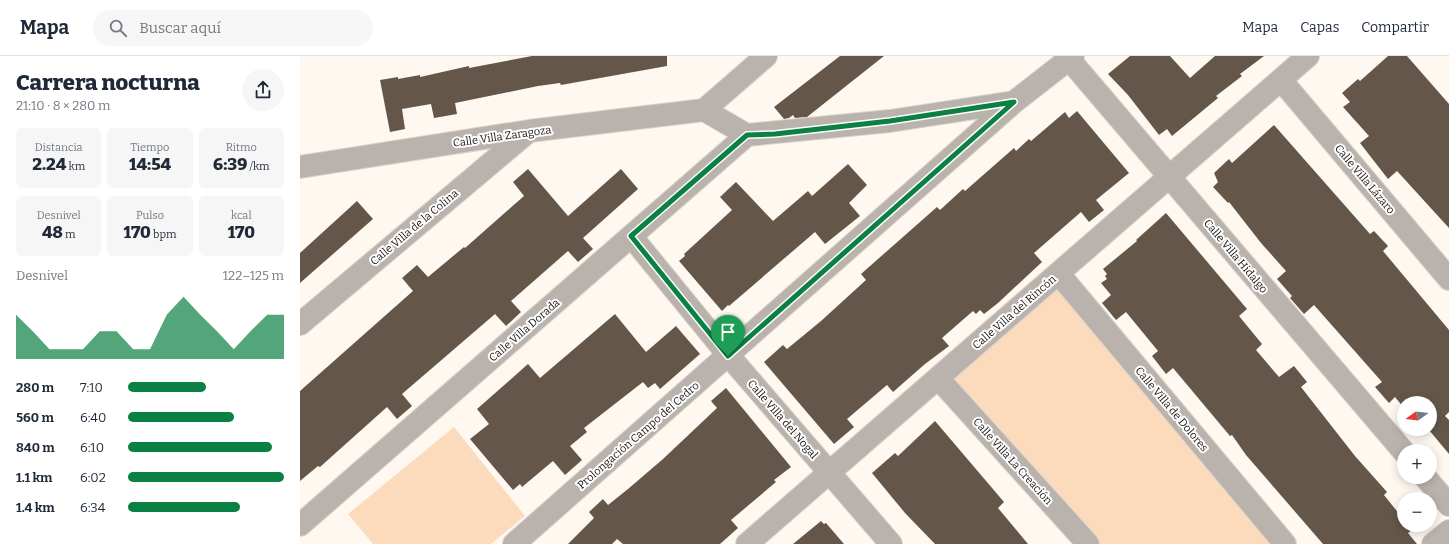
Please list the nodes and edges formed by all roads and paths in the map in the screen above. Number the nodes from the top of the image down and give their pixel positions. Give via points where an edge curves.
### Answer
1 (766, 56) edge
2 (1308, 56) edge
3 (1071, 58) edge
4 (1281, 80) junction
5 (1014, 102) junction
6 (704, 110) junction
7 (529, 131) junction
8 (747, 135) junction
9 (300, 167) edge
10 (1169, 177) junction
11 (631, 236) junction
12 (1059, 274) junction
13 (1449, 279) edge
14 (300, 324) edge
15 (728, 356) junction
16 (938, 378) junction
17 (1397, 444) edge
18 (829, 473) junction
19 (1431, 484) edge
20 (1449, 505) edge
21 (300, 525) edge
22 (1449, 531) edge
23 (514, 544) edge
24 (747, 544) edge
25 (890, 544) edge
26 (1088, 544) edge
27 (1285, 544) edge
28 (1433, 544) edge

1 - 6 street
2 - 4 street, Calle Villa del Rincón
3 - 5 street, Prolongación Campo del Cedro
3 - 10 street, Calle Villa Hidalgo
4 - 10 street, Calle Villa del Rincón
4 - 13 street, Calle Villa Lázaro
5 - 8 street via 890,121
5 - 15 street, Prolongación Campo del Cedro
6 - 7 street, Calle Villa Zaragoza
6 - 8 street
7 - 9 street, Calle Villa Zaragoza
7 - 14 street, Calle Villa de la Colina
8 - 11 street, Calle Villa Dorada
10 - 12 street, Calle Villa del Rincón
10 - 17 street, Calle Villa Hidalgo
11 - 15 street, Calle Villa del Nogal
11 - 21 street, Calle Villa Dorada
12 - 16 street, Calle Villa del Rincón
12 - 27 street, Calle Villa de Dolores
15 - 18 street, Calle Villa del Nogal
15 - 23 street, Prolongación Campo del Cedro
16 - 18 street, Calle Villa del Rincón
16 - 26 street, Calle Villa La Creación
18 - 24 street, Calle Villa del Rincón
18 - 25 street, Calle Villa del Nogal
19 - 20 street
22 - 28 street

